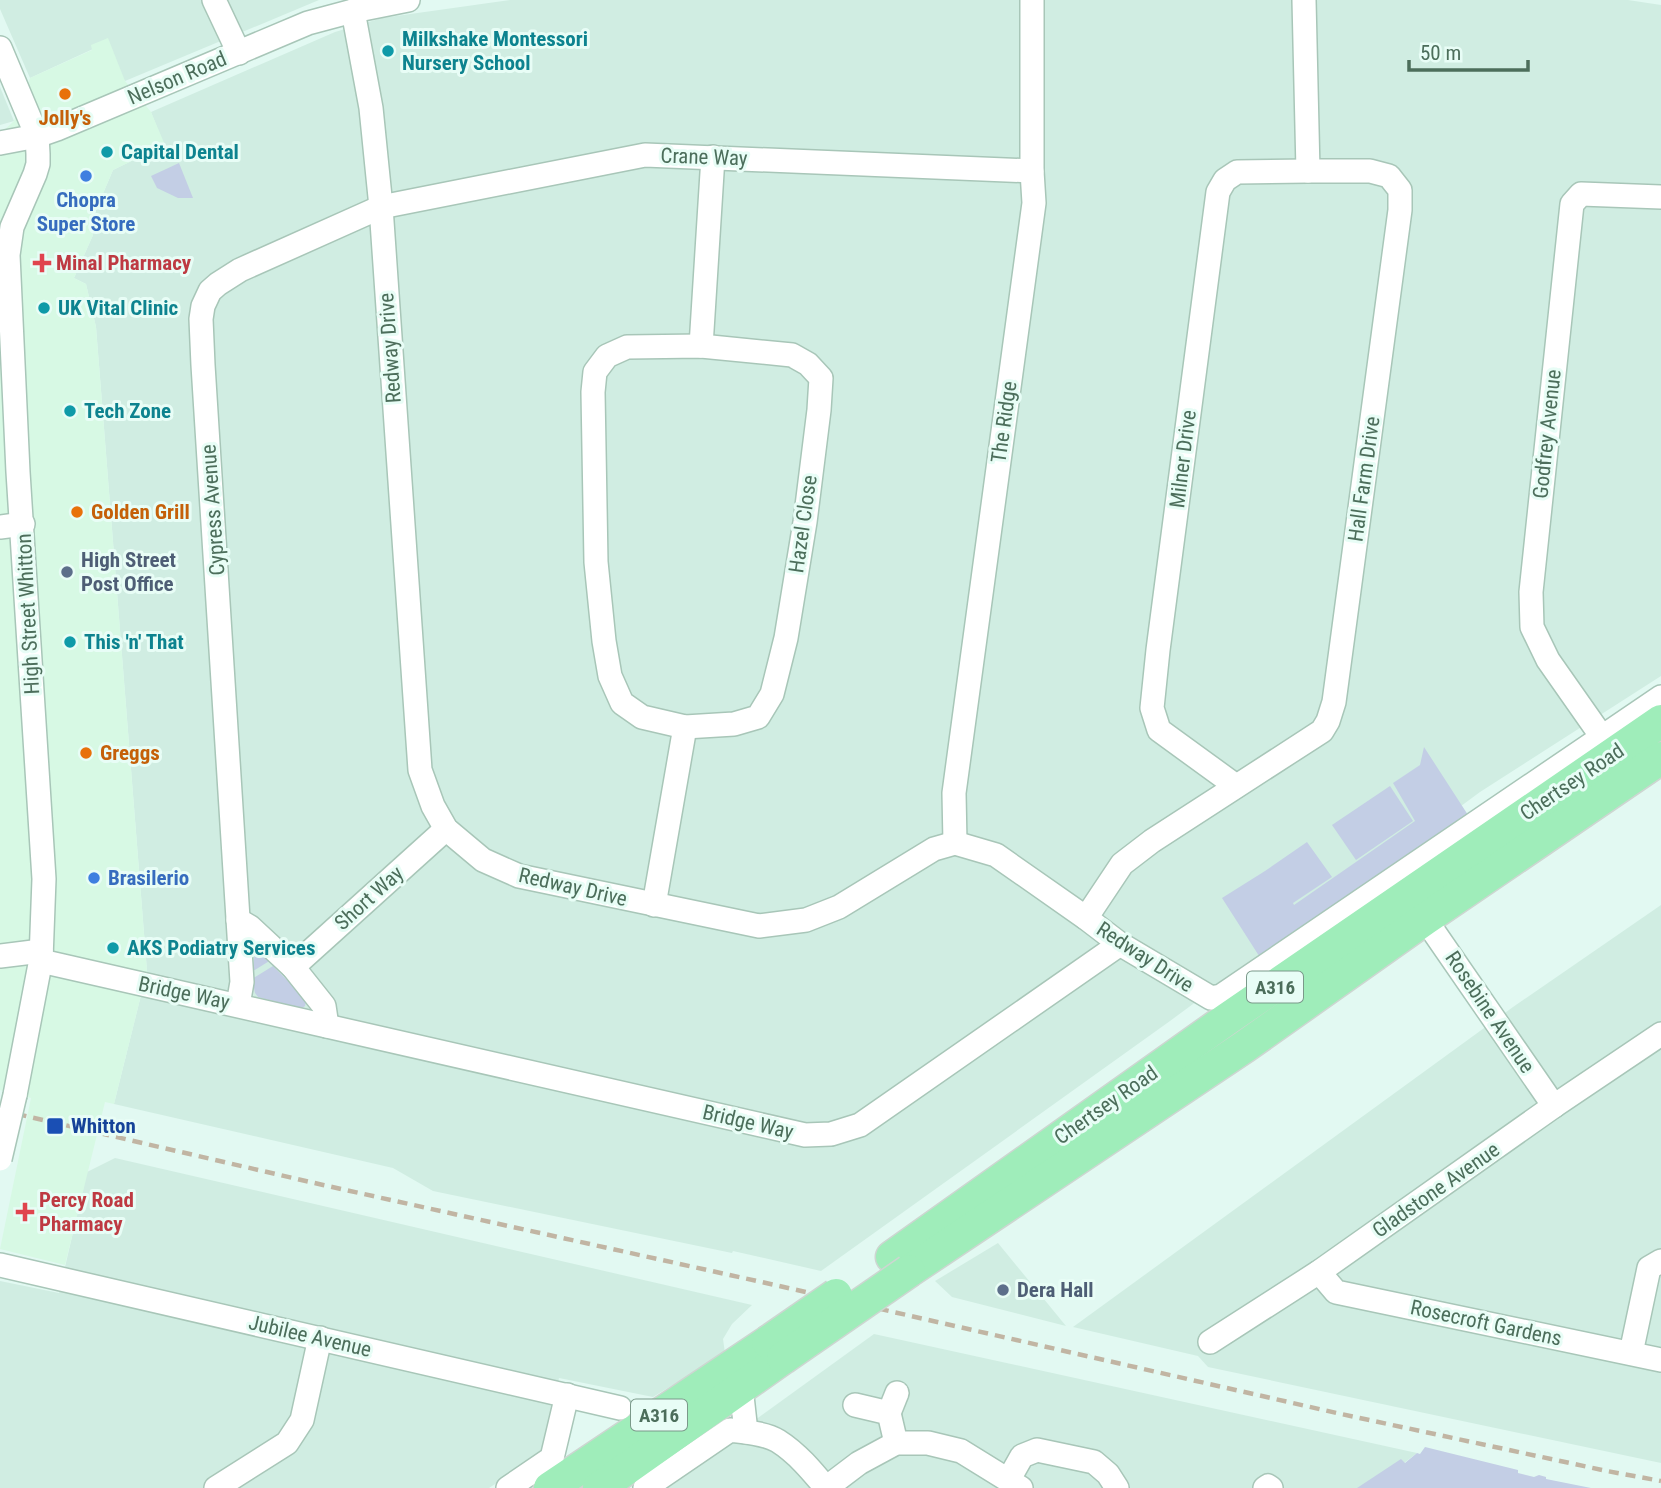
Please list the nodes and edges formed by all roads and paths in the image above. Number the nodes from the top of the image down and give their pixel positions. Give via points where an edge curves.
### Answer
1 (214, 0) edge
2 (408, 0) edge
3 (1032, 0) edge
4 (1304, 0) edge
5 (353, 11) junction
6 (0, 48) edge
7 (239, 53) junction
8 (37, 136) junction
9 (0, 143) edge
10 (713, 157) junction
11 (1032, 171) junction
12 (1308, 171) junction
13 (1661, 197) edge
14 (381, 207) junction
15 (701, 346) junction
16 (23, 524) junction
17 (0, 527) edge
18 (1661, 697) edge
19 (1661, 721) edge
20 (685, 727) junction
21 (1602, 737) junction
22 (1661, 758) edge
23 (1236, 786) junction
24 (446, 829) junction
25 (955, 843) junction
26 (654, 905) junction
27 (1086, 918) junction
28 (1425, 919) junction
29 (238, 920) junction
30 (1120, 944) junction
31 (0, 956) edge
32 (41, 956) junction
33 (293, 967) junction
34 (238, 1005) junction
35 (327, 1026) junction
36 (1661, 1034) edge
37 (1554, 1106) junction
38 (0, 1159) edge
39 (1661, 1261) edge
40 (901, 1264) junction
41 (0, 1265) edge
42 (1319, 1272) junction
43 (320, 1338) junction
44 (1210, 1342) dead end
45 (776, 1350) junction
46 (1631, 1353) junction
47 (1661, 1360) edge
48 (741, 1387) junction
49 (567, 1395) junction
50 (855, 1405) dead end
51 (620, 1408) dead end
52 (746, 1432) junction
53 (896, 1443) junction
54 (1015, 1484) edge
55 (215, 1488) edge
56 (508, 1488) edge
57 (550, 1488) edge
58 (599, 1488) edge
59 (645, 1488) edge
60 (826, 1488) edge
61 (1117, 1488) edge
62 (1265, 1488) edge
63 (1271, 1488) edge

1 - 7 street
2 - 5 street, Nelson Road
3 - 11 street, The Ridge
4 - 12 street
5 - 7 street, Nelson Road via 308,23
5 - 14 street, Redway Drive via 371,108
6 - 8 street
7 - 8 street, Nelson Road
8 - 9 street, Nelson Road
8 - 16 street, High Street Whitton via 38,164 12,227 8,255
10 - 11 street, Crane Way
10 - 14 street, Crane Way via 645,155
10 - 15 street
11 - 25 street, The Ridge via 1034,203 954,793
12 - 23 street, Milner Drive via 1237,172 1224,180 1217,192 1157,662 1152,708 1159,730
12 - 23 street, Hall Farm Drive via 1370,171 1389,176 1401,190 1400,210 1334,702 1322,731
13 - 21 street, Godfrey Avenue via 1581,194 1572,204 1531,592 1532,627 1548,660
14 - 24 street, Redway Drive via 420,770
14 - 29 street, Cypress Avenue via 240,270 210,291 203,306
15 - 20 street, Hazel Close via 627,346 607,356 595,372 593,393 596,562 610,677 622,703 642,717
15 - 20 street, Hazel Close via 792,355 821,378 804,522 786,638 772,694 758,717 734,724
16 - 17 street
16 - 32 street, High Street Whitton via 44,879
18 - 21 street
19 - 40 highway, Chertsey Road / A316 via 1238,1011
20 - 26 street
21 - 30 street, Redway Drive via 1221,996 1211,998
22 - 28 highway, Chertsey Road / A316
23 - 27 street, Hall Farm Drive via 1122,864
24 - 26 street, Redway Drive via 483,860 519,876
24 - 33 street, Short Way
25 - 26 street, Redway Drive via 934,849 839,907 806,920 759,926
25 - 27 street, Redway Drive via 996,855
27 - 30 street, Redway Drive
28 - 37 street, Rosebine Avenue
28 - 40 highway, Chertsey Road / A316 via 1244,1047
29 - 33 street
29 - 34 street, Cypress Avenue via 242,982
30 - 35 street, Bridge Way via 860,1125 831,1134 805,1135
31 - 32 street, Bridge Way
32 - 34 street, Bridge Way
32 - 38 street, High Street Whitton, bridge
33 - 35 street via 324,1006
34 - 35 street, Bridge Way
36 - 37 street, Gladstone Avenue
37 - 42 street, Gladstone Avenue
39 - 46 street via 1649,1268
40 - 45 highway, Chertsey Road / A316, bridge
41 - 43 street, Jubilee Avenue
42 - 44 street, Gladstone Avenue
42 - 46 street, Rosecroft Gardens via 1336,1292
43 - 49 street, Jubilee Avenue
43 - 55 street via 302,1420 287,1443
45 - 48 highway, Chertsey Road / A316
45 - 57 highway, Chertsey Road / A316
46 - 47 street, Rosecroft Gardens
48 - 52 street
48 - 58 highway, Chertsey Road / A316
49 - 51 street, Jubilee Avenue
49 - 56 street via 552,1458
50 - 53 street via 893,1403
52 - 59 street via 730,1430
52 - 60 street via 777,1440
53 - 54 street via 928,1443 961,1451
53 - 60 street
54 - 61 street via 1023,1456 1037,1450 1094,1462
62 - 63 street

